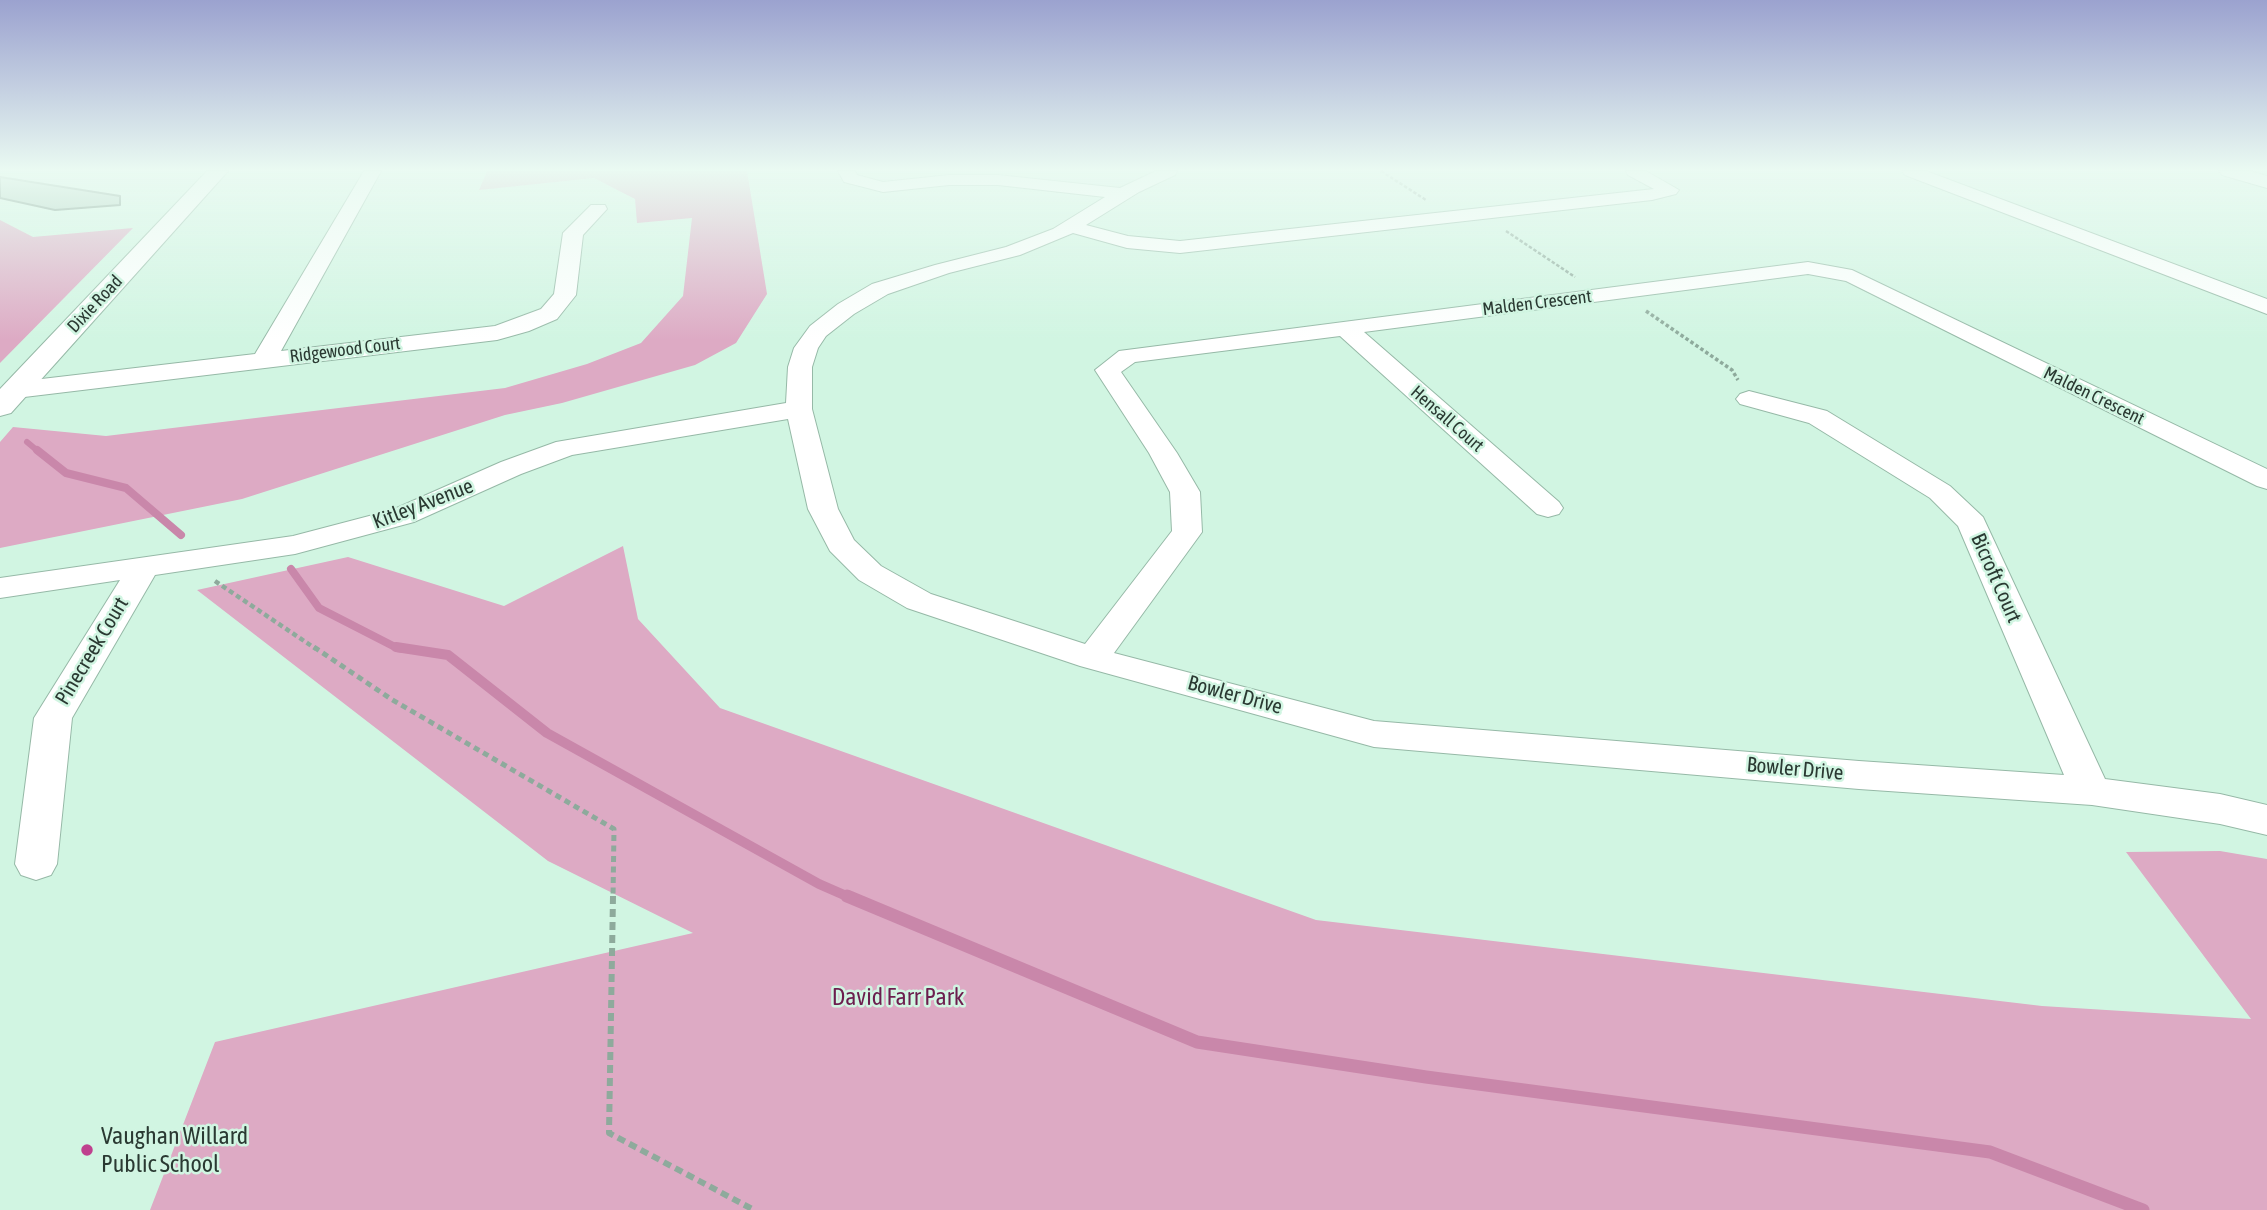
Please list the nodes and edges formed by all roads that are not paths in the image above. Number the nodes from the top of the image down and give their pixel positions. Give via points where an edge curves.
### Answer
1 (166, 227) edge
2 (340, 227) edge
3 (579, 227) edge
4 (1358, 227) edge
5 (2059, 227) edge
6 (1072, 228) joint
7 (2267, 307) edge
8 (1346, 329) junction
9 (264, 360) junction
10 (8, 398) edge
11 (1749, 400) dead end
12 (799, 409) junction
13 (2267, 480) edge
14 (1548, 509) dead end
15 (144, 568) junction
16 (0, 588) edge
17 (1092, 658) junction
18 (2092, 791) junction
19 (2267, 820) edge
20 (36, 864) dead end

1 - 10 street, Dixie Road
2 - 9 street
3 - 9 street, Ridgewood Court via 573,233 565,295 540,318 497,332
4 - 6 street via 1180,247 1137,243
5 - 7 street
6 - 12 street, Bowler Drive via 1013,251 880,289 846,309 818,331 806,348 800,367
8 - 13 street, Malden Crescent via 1808,268 1829,270 1852,276
8 - 14 street, Hensall Court
8 - 17 street, Malden Crescent via 1128,356 1107,370 1185,492 1187,531
9 - 10 street, Ridgewood Court
11 - 18 street, Bicroft Court via 1818,417 1940,492 1972,523
12 - 15 street, Kitley Avenue via 566,448 403,516 295,545
12 - 17 street, Bowler Drive via 823,509 841,544 870,573 919,601
15 - 16 street, Kitley Avenue
15 - 20 street, Pinecreek Court via 53,718
17 - 18 street, Bowler Drive via 1374,734
18 - 19 street, Bowler Drive

